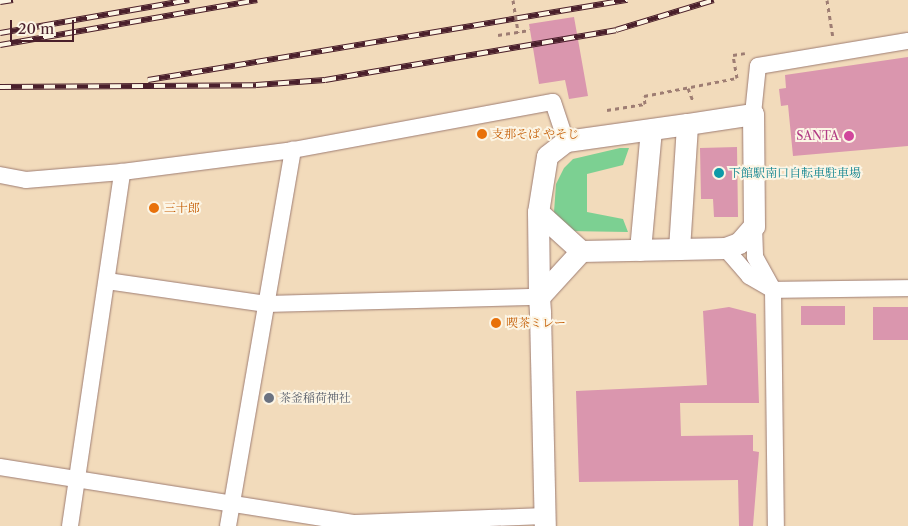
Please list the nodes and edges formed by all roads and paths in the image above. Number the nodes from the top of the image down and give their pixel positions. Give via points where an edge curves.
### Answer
1 (513, 0) edge
2 (530, 30) dead end
3 (518, 32) junction
4 (498, 35) dead end
5 (908, 41) edge
6 (688, 88) dead end
7 (691, 101) dead end
8 (645, 104) dead end
9 (607, 110) dead end
10 (753, 114) junction
11 (687, 124) junction
12 (651, 129) junction
13 (566, 141) junction
14 (294, 150) junction
15 (122, 172) junction
16 (0, 176) edge
17 (538, 212) junction
18 (754, 226) junction
19 (725, 248) junction
20 (679, 249) junction
21 (640, 250) junction
22 (581, 251) junction
23 (107, 281) junction
24 (908, 288) edge
25 (773, 290) junction
26 (540, 297) junction
27 (266, 304) junction
28 (0, 467) edge
29 (78, 479) junction
30 (232, 505) junction
31 (545, 521) edge
32 (355, 524) edge
33 (70, 526) edge
34 (228, 526) edge
35 (776, 526) edge

1 - 3 path, bridge
2 - 3 path
3 - 4 path
5 - 10 street via 758,66
6 - 7 path
8 - 9 path
10 - 11 street
10 - 18 street
11 - 12 street
11 - 20 street
12 - 13 street
12 - 21 street
13 - 14 street via 553,102
13 - 17 street via 547,156
14 - 15 street
14 - 27 street
15 - 16 street via 26,180
15 - 23 street
17 - 22 street
17 - 26 street
18 - 19 street via 739,243
18 - 25 street via 755,256
19 - 20 street
19 - 25 street via 750,276
20 - 21 street
21 - 22 street
22 - 26 street
23 - 27 street
23 - 29 street
24 - 25 street
25 - 35 street
26 - 27 street
26 - 31 street
27 - 30 street
28 - 29 street
29 - 30 street
29 - 33 street
30 - 32 street
30 - 34 street
31 - 32 street

